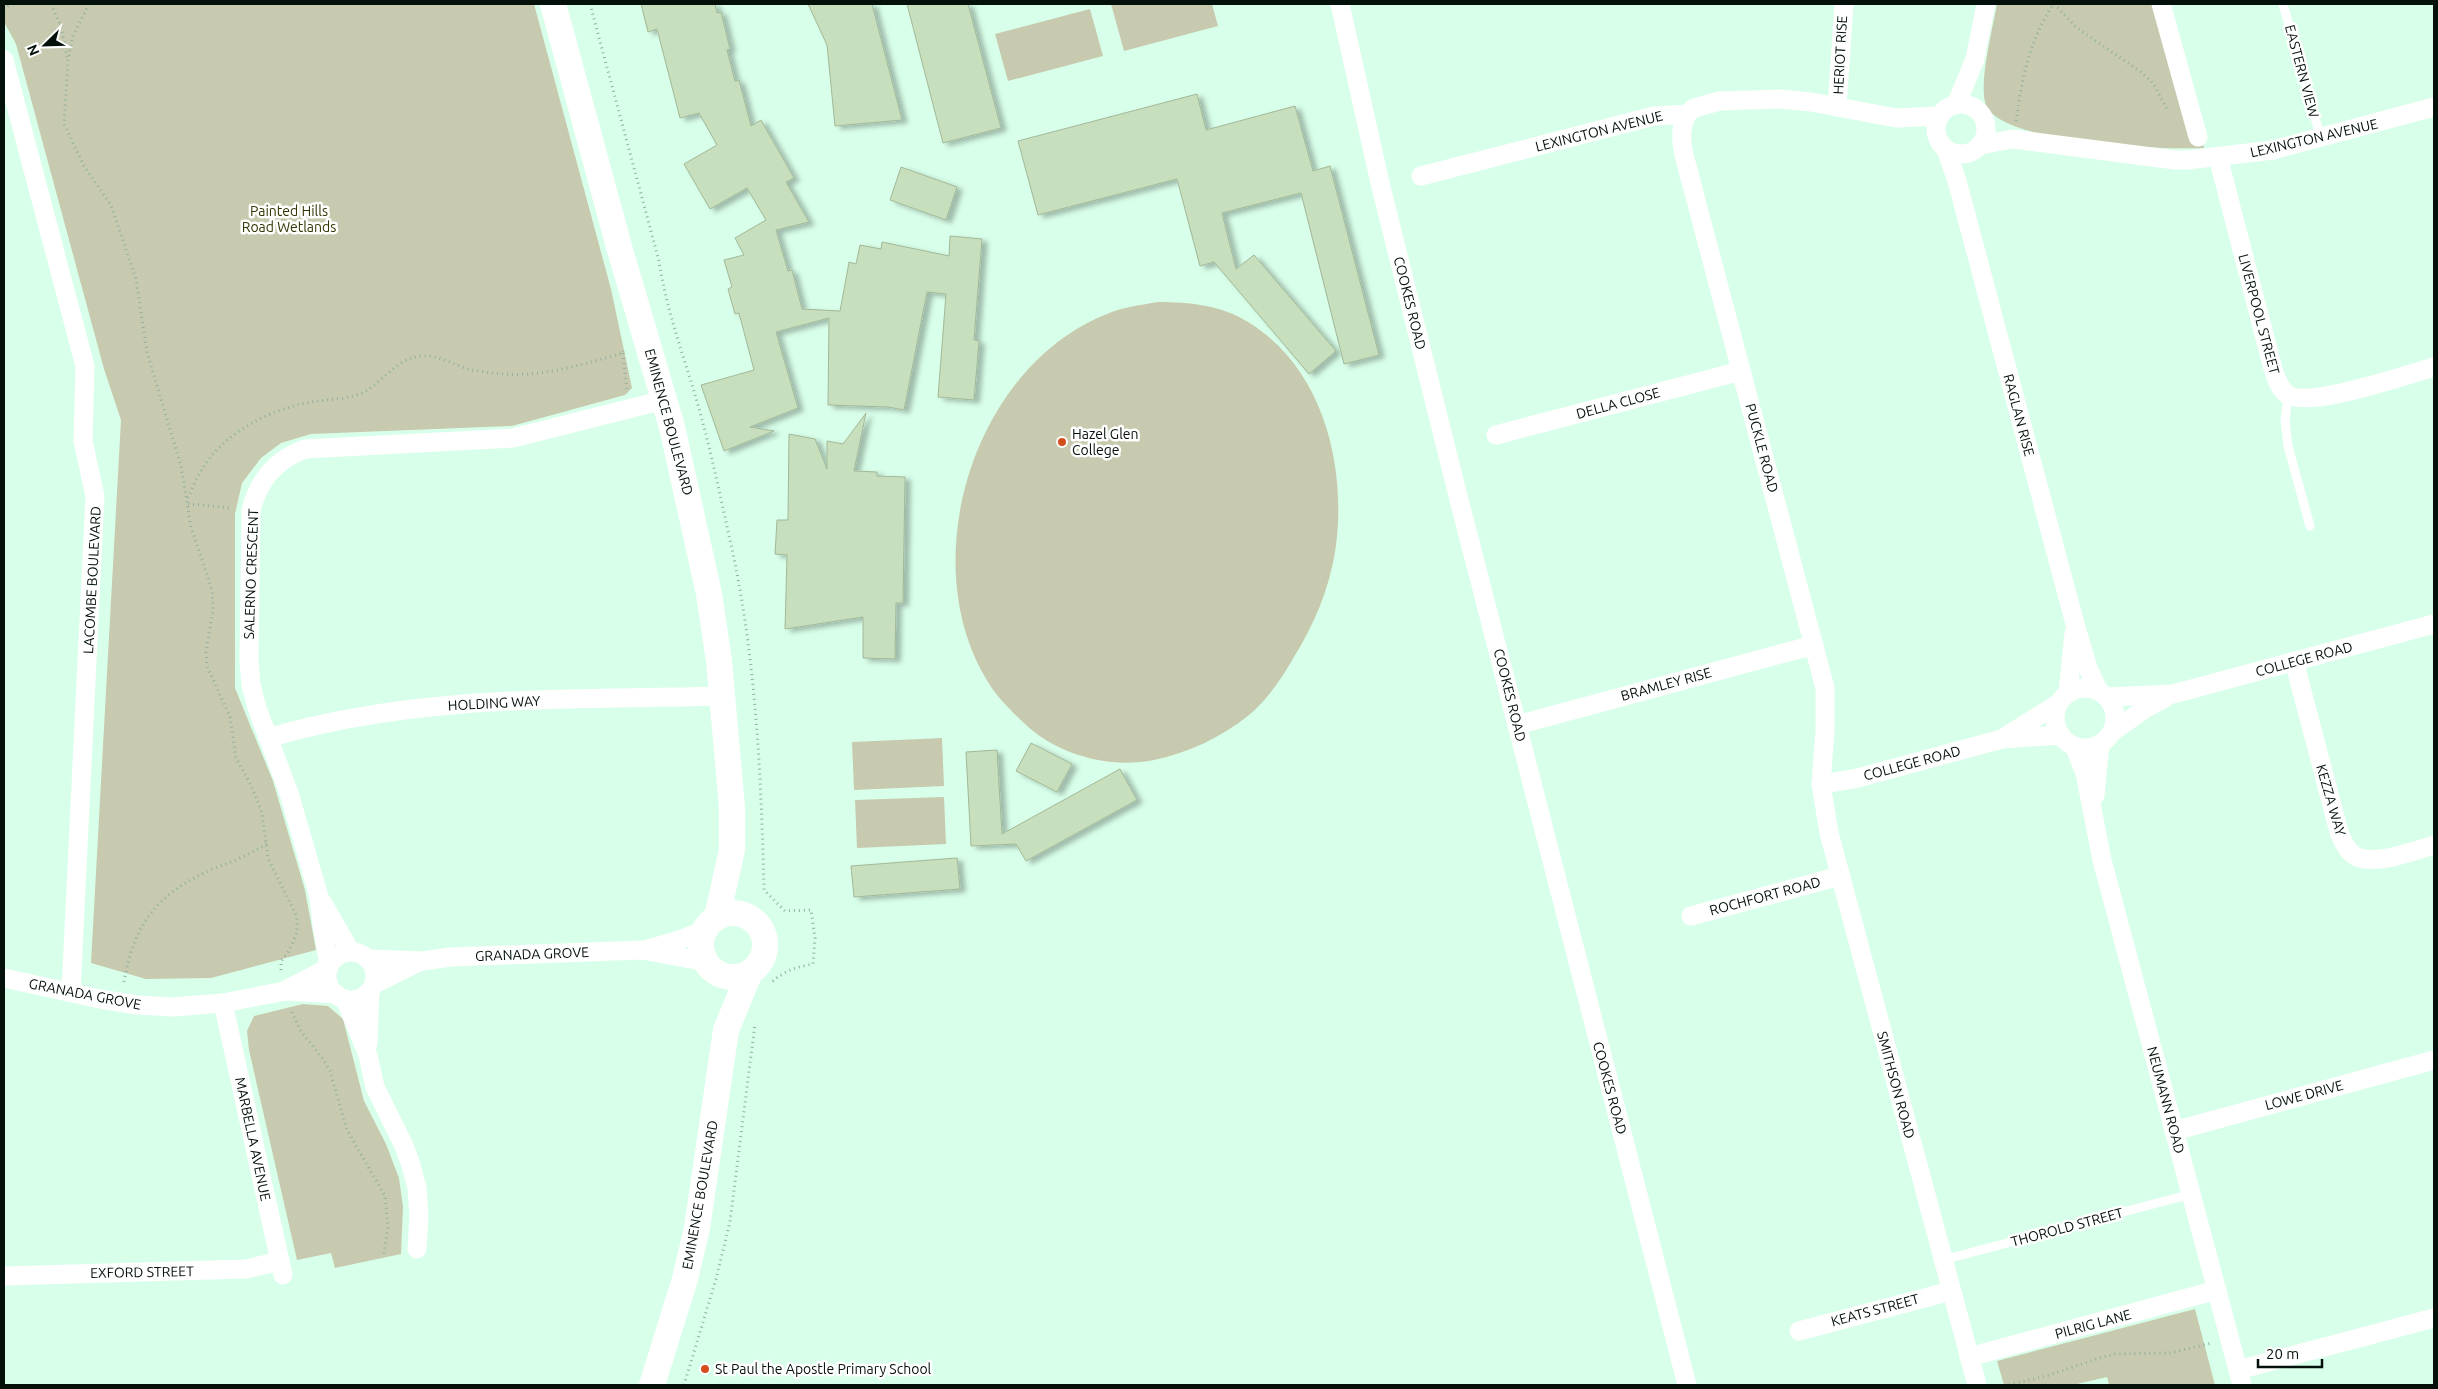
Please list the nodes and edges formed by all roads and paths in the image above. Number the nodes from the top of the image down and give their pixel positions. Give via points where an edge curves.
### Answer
1 (10, 4) edge
2 (51, 4) edge
3 (89, 4) edge
4 (553, 4) edge
5 (1340, 4) edge
6 (1844, 4) edge
7 (1986, 4) edge
8 (2053, 4) edge
9 (2161, 4) edge
10 (2284, 4) edge
11 (4, 10) edge
12 (1975, 59) junction
13 (4, 60) edge
14 (68, 60) junction
15 (1956, 105) junction
16 (1837, 107) junction
17 (2434, 108) edge
18 (1687, 114) junction
19 (1940, 116) junction
20 (2170, 117) dead end
21 (1896, 118) junction
22 (1982, 118) junction
23 (2198, 137) dead end
24 (2013, 139) junction
25 (2321, 139) junction
26 (1942, 143) junction
27 (1975, 149) junction
28 (2218, 157) junction
29 (1421, 176) dead end
30 (1964, 206) junction
31 (622, 346) dead end
32 (623, 354) junction
33 (2434, 367) edge
34 (1741, 371) junction
35 (2288, 394) junction
36 (664, 400) junction
37 (632, 409) junction
38 (1496, 435) dead end
39 (187, 498) junction
40 (188, 504) junction
41 (251, 510) junction
42 (2310, 526) dead end
43 (2075, 624) junction
44 (2434, 624) edge
45 (1814, 645) junction
46 (2294, 661) junction
47 (2103, 694) junction
48 (2173, 694) junction
49 (723, 696) junction
50 (2064, 698) junction
51 (1518, 725) junction
52 (268, 738) junction
53 (2106, 738) junction
54 (2002, 739) junction
55 (2067, 740) junction
56 (1821, 784) junction
57 (2093, 814) junction
58 (267, 843) junction
59 (2434, 846) edge
60 (732, 850) junction
61 (1840, 876) junction
62 (319, 897) junction
63 (1691, 916) dead end
64 (752, 918) junction
65 (711, 923) junction
66 (815, 938) dead end
67 (642, 950) junction
68 (351, 952) junction
69 (369, 959) junction
70 (422, 961) junction
71 (329, 966) junction
72 (711, 967) junction
73 (4, 978) edge
74 (759, 980) junction
75 (372, 988) junction
76 (285, 990) junction
77 (71, 992) junction
78 (341, 997) junction
79 (121, 1003) junction
80 (222, 1003) junction
81 (756, 1017) dead end
82 (726, 1030) junction
83 (368, 1055) junction
84 (2434, 1060) edge
85 (2174, 1131) junction
86 (2191, 1194) junction
87 (417, 1249) dead end
88 (384, 1254) dead end
89 (1943, 1260) junction
90 (281, 1268) joint
91 (4, 1276) edge
92 (2217, 1290) junction
93 (1951, 1291) junction
94 (2434, 1318) edge
95 (1799, 1331) dead end
96 (2229, 1338) junction
97 (1969, 1357) junction
98 (2240, 1378) edge
99 (655, 1385) edge
100 (684, 1385) edge
101 (1687, 1385) edge
102 (1977, 1385) edge
103 (2010, 1385) edge

1 - 11 path
2 - 14 path via 61,26
3 - 14 path via 74,36
4 - 36 street, EMINENCE BOULEVARD
5 - 51 street, COOKES ROAD via 1380,183
6 - 16 street, HERIOT RISE
7 - 12 street
8 - 20 path via 2077,28 2147,78 2161,96
8 - 24 path via 2031,46 2023,71
9 - 23 street
10 - 25 lane, EASTERN VIEW
12 - 15 street
12 - 22 street
13 - 77 street, LACOMBE BOULEVARD via 85,366 83,441 95,496
14 - 39 path via 64,124 84,166 110,205 126,246 136,279 147,352 182,466
15 - 19 street
15 - 22 street via 1964,104
16 - 18 street, LEXINGTON AVENUE via 1780,99 1744,99 1705,104
16 - 21 street, LEXINGTON AVENUE
17 - 25 street, LEXINGTON AVENUE
18 - 29 street, LEXINGTON AVENUE via 1654,116
18 - 34 street, PUCKLE ROAD via 1681,138 1684,155
19 - 21 street, LEXINGTON AVENUE
19 - 26 street via 1937,122
21 - 26 street, LEXINGTON AVENUE
22 - 24 street, LEXINGTON AVENUE
22 - 27 street via 1986,132
24 - 27 street, LEXINGTON AVENUE
24 - 28 street, LEXINGTON AVENUE via 2174,160
25 - 28 street, LEXINGTON AVENUE via 2258,153
26 - 27 street via 1954,153
26 - 30 street, RAGLAN RISE
27 - 30 street, RAGLAN RISE
28 - 35 street, LIVERPOOL STREET via 2273,369
30 - 43 street, RAGLAN RISE
31 - 32 path
32 - 37 path
32 - 39 path via 535,375 516,376 472,370 441,358 418,356 354,396 287,408 236,434 208,460
33 - 35 street via 2323,397 2299,399
34 - 38 street, DELLA CLOSE
34 - 45 street, PUCKLE ROAD
35 - 42 lane via 2287,438
36 - 37 street, SALERNO CRESCENT
36 - 49 street, EMINENCE BOULEVARD via 698,535
37 - 41 street, SALERNO CRESCENT via 513,438 305,448 286,457 265,476
39 - 40 path
40 - 41 path
40 - 58 path via 191,527 212,590 213,609 206,652 208,666 225,702 236,758 255,794
41 - 52 street, SALERNO CRESCENT via 249,661 251,685
43 - 47 street, RAGLAN RISE via 2088,668
43 - 50 street, RAGLAN RISE
44 - 46 street, COLLEGE ROAD
45 - 51 street, BRAMLEY RISE
45 - 56 street, PUCKLE ROAD via 1825,688
46 - 48 street, COLLEGE ROAD
46 - 59 street, KEZZA WAY via 2344,845 2352,854 2370,859
47 - 48 street, COLLEGE ROAD
47 - 50 street via 2083,688
47 - 53 street via 2115,714
48 - 53 street, COLLEGE ROAD via 2143,710
49 - 52 street, HOLDING WAY via 507,702 404,709 317,724
49 - 60 street, EMINENCE BOULEVARD
50 - 54 street, COLLEGE ROAD
50 - 55 street via 2055,719
51 - 101 street, COOKES ROAD
52 - 62 street, SALERNO CRESCENT via 289,794
53 - 55 street via 2082,748
53 - 57 street, NEUMANN ROAD
54 - 55 street, COLLEGE ROAD
54 - 56 street, COLLEGE ROAD via 1854,779
55 - 57 street, NEUMANN ROAD via 2085,773
56 - 61 street, SMITHSON ROAD
57 - 85 street, NEUMANN ROAD via 2102,860
58 - 76 path via 268,858 297,917 294,941 280,966
58 - 79 path via 240,859 195,878 154,909 140,926 133,942
60 - 64 street, EMINENCE BOULEVARD
60 - 65 street, EMINENCE BOULEVARD
61 - 63 street, ROCHFORT ROAD
61 - 89 street, SMITHSON ROAD
62 - 68 street, SALERNO CRESCENT
62 - 71 street, SALERNO CRESCENT
64 - 65 street via 735,912
64 - 74 street via 764,934 765,950 757,966
65 - 67 street, GRANADA GROVE via 682,939
65 - 72 street via 701,946
66 - 74 path via 813,964
67 - 70 street, GRANADA GROVE via 451,957
67 - 72 street, GRANADA GROVE
68 - 69 street
68 - 71 street via 338,956
69 - 70 street, GRANADA GROVE
69 - 75 street via 375,971
70 - 75 street, GRANADA GROVE
71 - 76 street, GRANADA GROVE
71 - 78 street via 328,982
72 - 74 street via 733,977
72 - 82 street, EMINENCE BOULEVARD
73 - 77 street, GRANADA GROVE
74 - 82 street, EMINENCE BOULEVARD
75 - 78 street via 359,999
75 - 83 street
76 - 78 street, GRANADA GROVE
76 - 80 street, GRANADA GROVE
76 - 88 path via 295,1022 330,1071 347,1130 385,1196 388,1226
77 - 79 street, GRANADA GROVE
78 - 83 street via 356,1020
79 - 80 street, GRANADA GROVE via 173,1007
80 - 90 street, MARBELLA AVENUE
81 - 100 path via 730,1222
82 - 99 street, EMINENCE BOULEVARD via 697,1228
83 - 87 street via 375,1087 412,1165 419,1216
84 - 85 street, LOWE DRIVE
85 - 86 street, NEUMANN ROAD
86 - 89 lane, THOROLD STREET
86 - 92 street, NEUMANN ROAD
89 - 93 street, SMITHSON ROAD
90 - 91 street, EXFORD STREET
92 - 96 street, NEUMANN ROAD
92 - 97 street, PILRIG LANE
93 - 95 street, KEATS STREET
93 - 97 street, SMITHSON ROAD
94 - 98 street
96 - 98 street, NEUMANN ROAD
96 - 103 path via 2186,1351 2103,1356
97 - 102 street, SMITHSON ROAD

